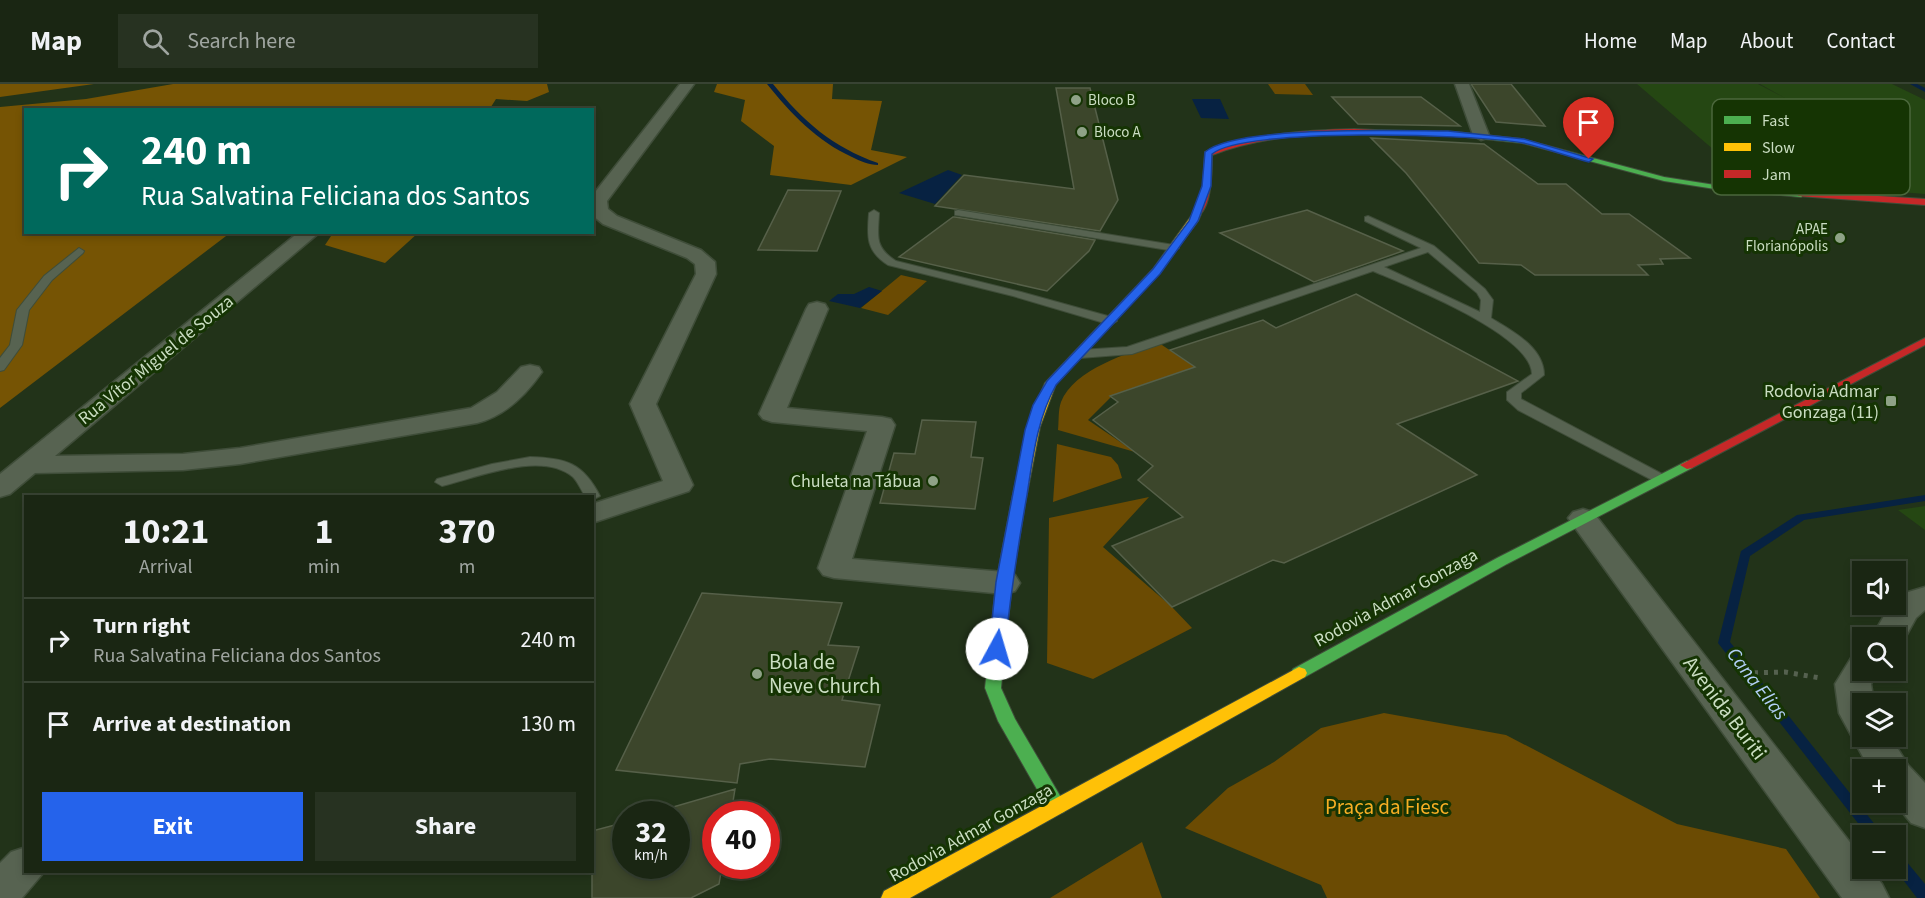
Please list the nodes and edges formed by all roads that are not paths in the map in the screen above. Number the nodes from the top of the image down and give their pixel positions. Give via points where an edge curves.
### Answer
1 (687, 84) edge
2 (1462, 84) edge
3 (1481, 135) junction
4 (1712, 184) edge
5 (1840, 195) edge
6 (1925, 202) edge
7 (874, 213) dead end
8 (957, 213) dead end
9 (1368, 219) dead end
10 (309, 234) edge
11 (1174, 248) junction
12 (1430, 248) junction
13 (79, 250) dead end
14 (1376, 268) junction
15 (817, 309) dead end
16 (1485, 319) junction
17 (1111, 321) junction
18 (1925, 341) edge
19 (1080, 354) junction
20 (0, 367) edge
21 (530, 372) dead end
22 (28, 465) junction
23 (1659, 478) junction
24 (442, 482) dead end
25 (0, 488) edge
26 (589, 495) edge
27 (594, 505) edge
28 (1583, 518) junction
29 (1004, 582) junction
30 (1925, 598) edge
31 (1894, 627) edge
32 (1906, 789) edge
33 (1057, 806) junction
34 (1925, 811) edge
35 (24, 867) edge
36 (0, 892) edge
37 (891, 898) edge
38 (1866, 898) edge

1 - 27 street via 598,201 599,211 610,220 705,262 706,274 643,404 679,485
2 - 3 street
3 - 4 street via 1524,141 1682,182
3 - 11 street via 1313,134 1215,147 1206,161 1207,186 1202,202 1194,221
5 - 6 street
7 - 17 lane via 873,243 878,255 892,263
8 - 11 lane
9 - 12 lane
10 - 22 street, Rua Vítor Miguel de Souza
11 - 17 street
12 - 14 lane
12 - 16 lane via 1481,291 1487,300
13 - 20 lane via 48,278 23,310 16,345
14 - 16 lane
14 - 19 lane via 1128,351
15 - 29 street via 772,414 882,425 834,568
16 - 23 lane via 1527,349 1537,363 1538,375 1514,392 1514,400
17 - 19 street
18 - 23 street, Rodovia Admar Gonzaga
19 - 29 street via 1052,383 1039,405
21 - 22 street via 505,401 477,415 240,456 183,462
22 - 25 street, Rua Vítor Miguel de Souza
23 - 28 street, Rodovia Admar Gonzaga
24 - 26 lane via 516,463 554,462 576,471
28 - 33 street, Rodovia Admar Gonzaga
28 - 38 street, Avenida Buriti
29 - 33 street via 993,688 1006,721
30 - 31 street via 1902,610
32 - 34 street
33 - 37 street, Rodovia Admar Gonzaga
35 - 36 street

